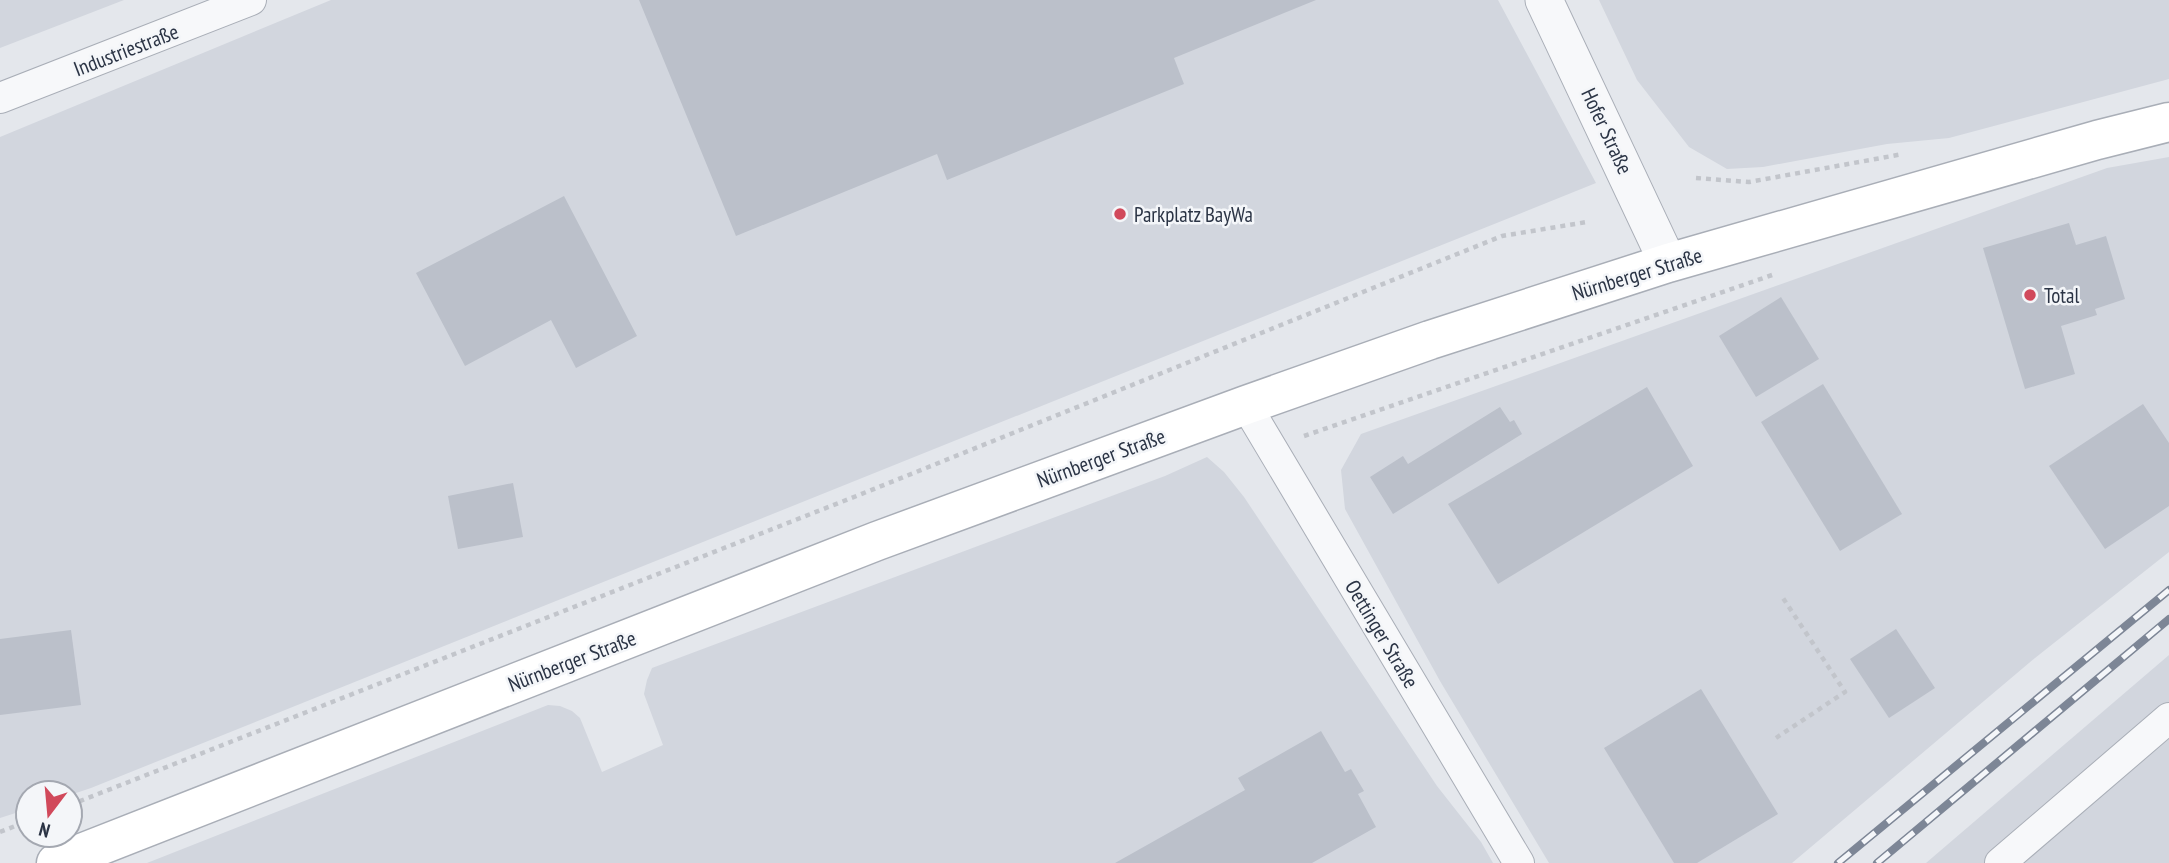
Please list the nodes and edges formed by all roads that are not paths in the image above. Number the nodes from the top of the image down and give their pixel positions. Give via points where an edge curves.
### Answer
1 (251, 0) edge
2 (1544, 0) edge
3 (0, 98) edge
4 (2169, 122) edge
5 (1668, 263) junction
6 (1246, 405) junction
7 (2169, 718) edge
8 (57, 863) edge
9 (1518, 863) edge
10 (2000, 863) edge

1 - 3 street, Industriestraße
2 - 5 street, Hofer Straße
4 - 5 main road, Nürnberger Straße
5 - 6 main road, Nürnberger Straße
6 - 8 main road, Nürnberger Straße via 877,541
6 - 9 street, Oettinger Straße
7 - 10 street

